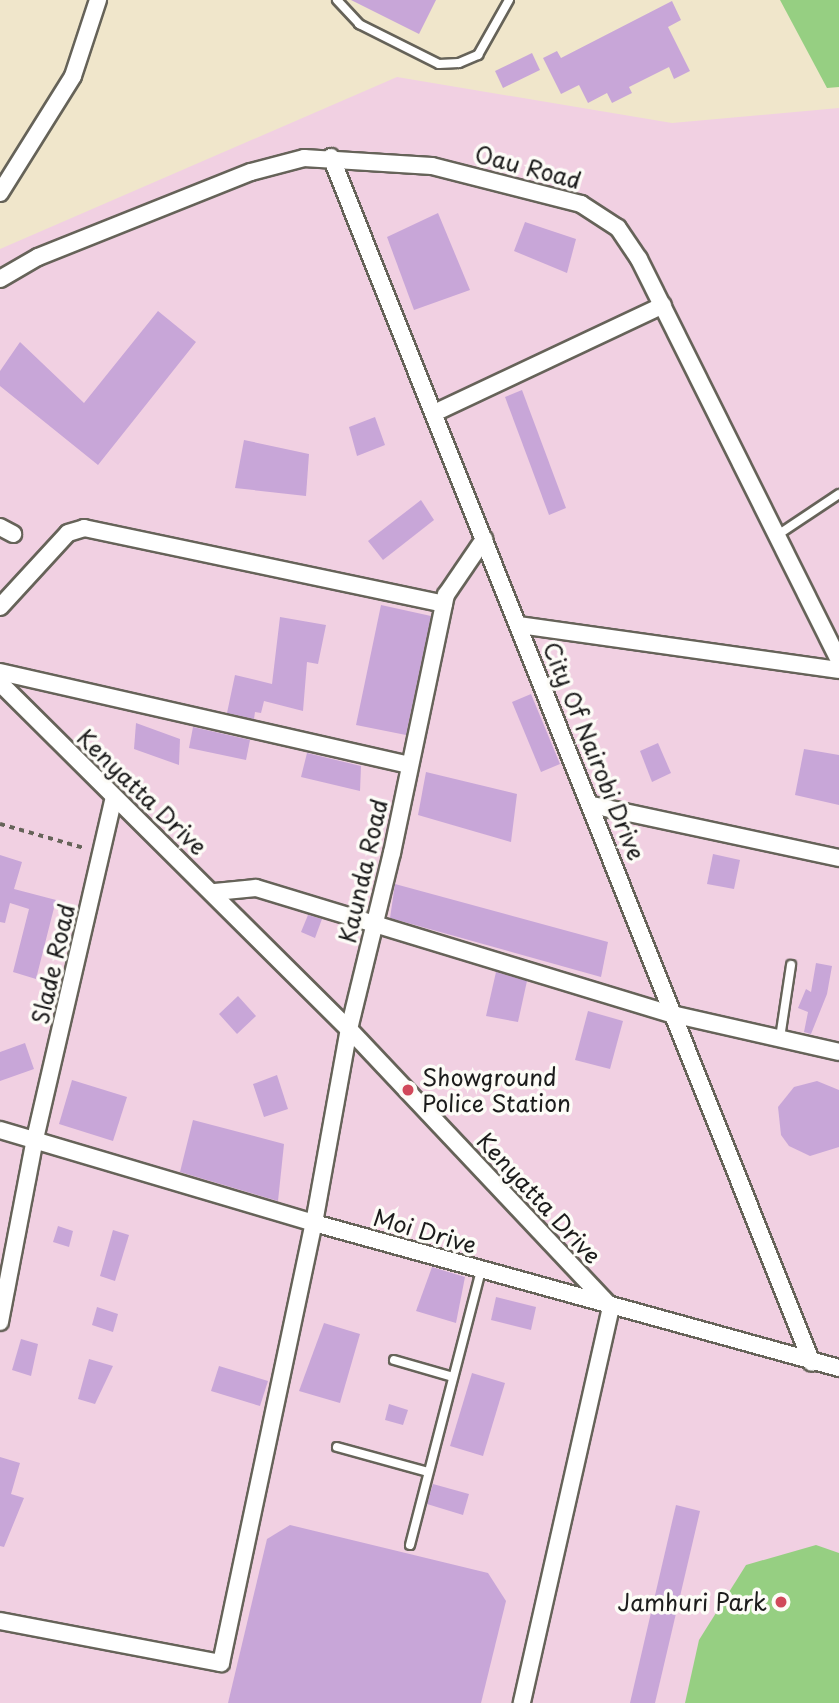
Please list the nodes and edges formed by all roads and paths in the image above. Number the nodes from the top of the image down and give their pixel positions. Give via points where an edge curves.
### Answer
1 (98, 0) edge
2 (509, 0) edge
3 (338, 1) edge
4 (331, 157) junction
5 (0, 193) edge
6 (0, 279) edge
7 (663, 305) junction
8 (434, 413) junction
9 (839, 494) edge
10 (779, 534) junction
11 (484, 539) junction
12 (444, 604) junction
13 (0, 607) edge
14 (519, 625) junction
15 (839, 660) edge
16 (839, 670) edge
17 (0, 672) edge
18 (0, 683) edge
19 (408, 765) junction
20 (113, 800) junction
21 (592, 805) junction
22 (0, 824) edge
23 (103, 853) junction
24 (839, 858) edge
25 (215, 892) junction
26 (375, 922) junction
27 (791, 965) dead end
28 (672, 1014) junction
29 (349, 1029) junction
30 (779, 1038) junction
31 (839, 1052) edge
32 (0, 1130) edge
33 (35, 1139) junction
34 (314, 1223) junction
35 (481, 1270) junction
36 (611, 1307) junction
37 (0, 1323) edge
38 (394, 1360) dead end
39 (812, 1363) junction
40 (839, 1368) edge
41 (453, 1377) junction
42 (337, 1447) dead end
43 (428, 1472) junction
44 (410, 1545) dead end
45 (0, 1621) edge
46 (523, 1703) edge

1 - 5 street via 73,76
2 - 3 lane via 478,55 459,63 439,64 359,24
4 - 6 street, Oau Road via 289,160 251,172 38,257
4 - 7 street, Oau Road via 476,174 581,204 618,228 630,242
4 - 8 street, City Of Nairobi Drive
7 - 8 street
7 - 10 street, Oau Road
8 - 11 street, City Of Nairobi Drive
9 - 10 lane
10 - 15 street, Oau Road
11 - 12 street, Kaunda Road via 449,588
11 - 14 street, City Of Nairobi Drive
12 - 13 street via 84,528 68,533
12 - 19 street, Kaunda Road
14 - 16 street
14 - 21 street, City Of Nairobi Drive
17 - 19 street
18 - 20 street, Kenyatta Drive
19 - 26 street, Kaunda Road
20 - 23 street, Slade Road
20 - 25 street, Kenyatta Drive
21 - 24 street
21 - 28 street, City Of Nairobi Drive
22 - 23 path
23 - 33 street, Slade Road
25 - 26 street via 256,888
25 - 29 street, Kenyatta Drive
26 - 28 street
26 - 29 street, Kaunda Road
27 - 30 lane
28 - 30 street
28 - 39 street, City Of Nairobi Drive
29 - 34 street, Kaunda Road
29 - 36 street, Kenyatta Drive
30 - 31 street
32 - 33 street, Moi Drive
33 - 34 street, Moi Drive
33 - 37 street, Slade Road
34 - 35 street, Moi Drive
34 - 45 street, Kaunda Road via 221,1663
35 - 36 street, Moi Drive
35 - 41 lane
36 - 39 street, Moi Drive
36 - 46 street
38 - 41 lane
39 - 40 street, Moi Drive
41 - 43 lane
42 - 43 lane
43 - 44 lane

